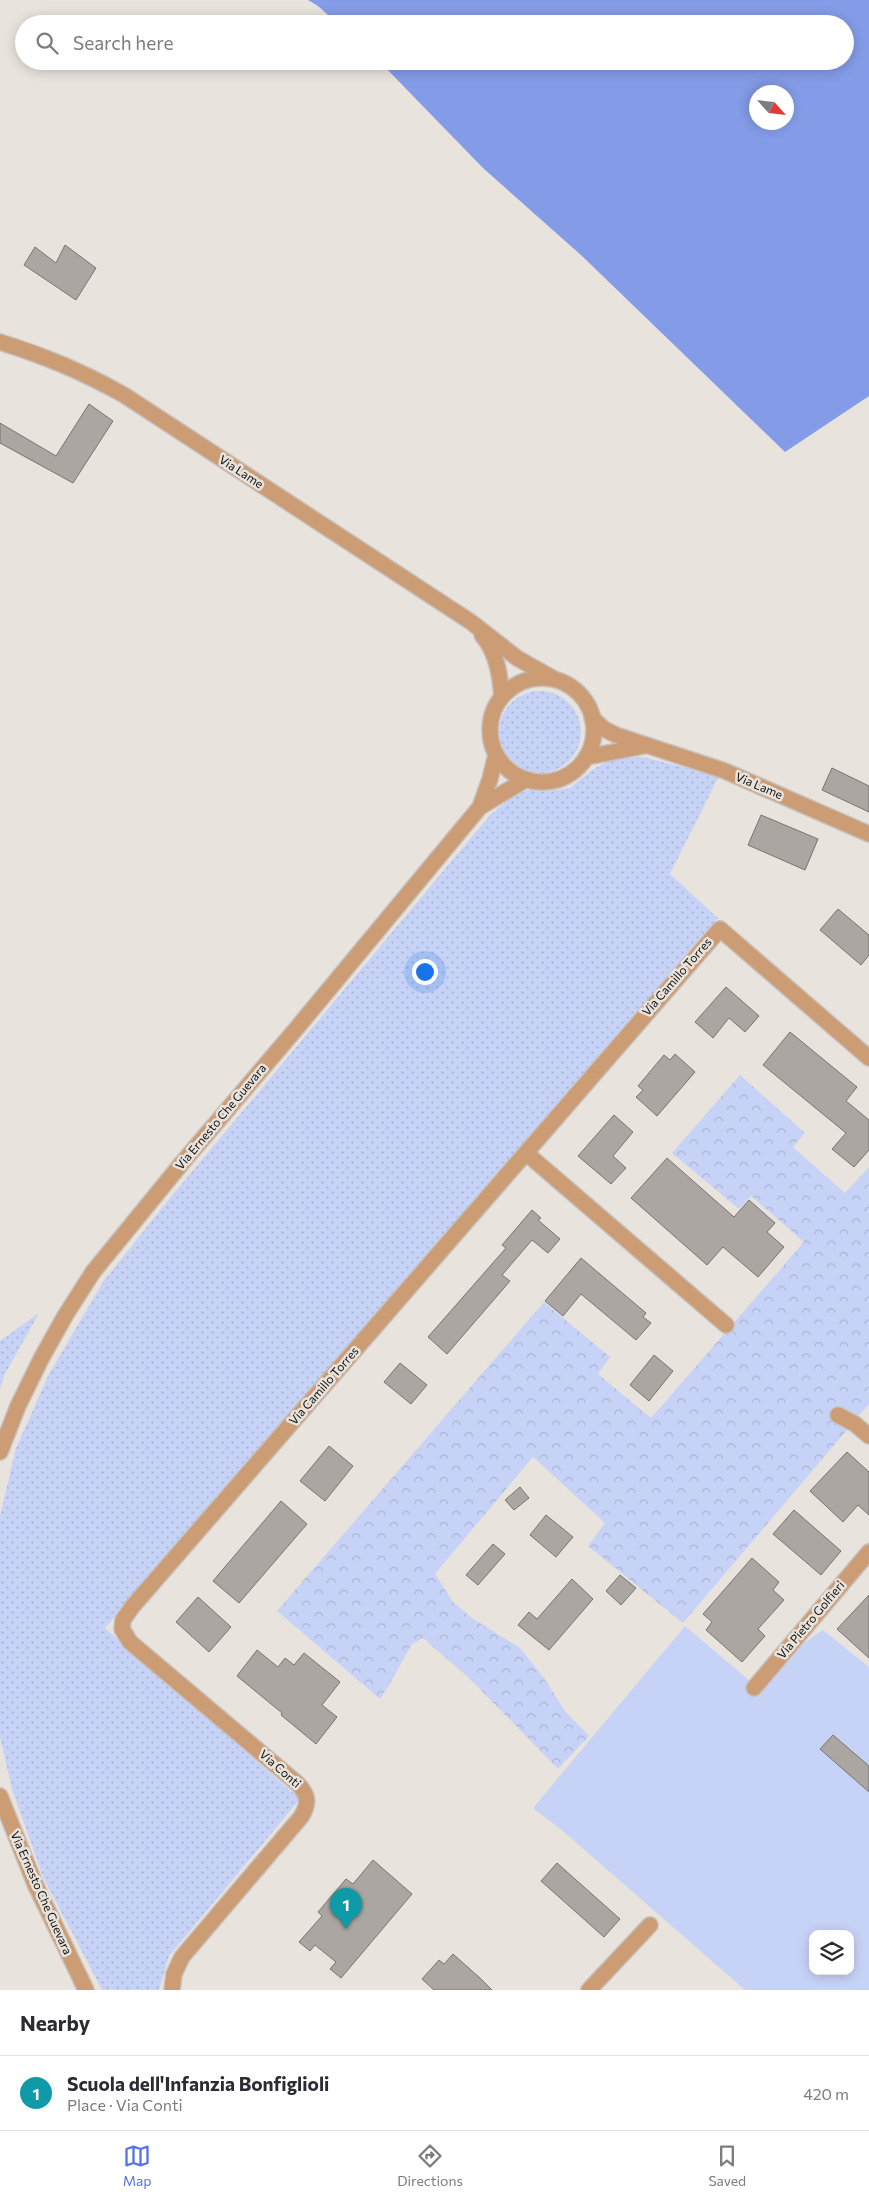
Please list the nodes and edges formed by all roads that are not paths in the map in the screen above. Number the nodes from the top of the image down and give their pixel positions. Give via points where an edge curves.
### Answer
1 (0, 342) edge
2 (471, 622) junction
3 (556, 680) junction
4 (502, 697) junction
5 (592, 718) junction
6 (645, 746) junction
7 (496, 754) junction
8 (587, 757) junction
9 (525, 780) junction
10 (480, 807) junction
11 (869, 834) edge
12 (869, 1058) edge
13 (526, 1154) junction
14 (726, 1325) dead end
15 (838, 1415) dead end
16 (869, 1436) edge
17 (0, 1452) edge
18 (869, 1552) edge
19 (123, 1620) joint
20 (754, 1688) dead end
21 (0, 1796) edge
22 (650, 1925) dead end
23 (86, 1990) edge
24 (172, 1990) edge
25 (589, 1990) edge

1 - 2 street, Via Lame via 49,357 124,395
2 - 3 street, Via Lame via 517,658
2 - 4 street, Via Lame via 495,657
3 - 4 street via 540,678 525,681
3 - 5 street via 570,686 582,697
4 - 7 street via 495,708 490,728
5 - 6 street, Via Lame via 610,732
5 - 8 street via 593,739
6 - 8 street, Via Lame
6 - 11 street, Via Lame via 725,771
7 - 9 street via 506,768
7 - 10 street, Via Ernesto Che Guevara
8 - 9 street via 574,771 556,781
9 - 10 street, Via Ernesto Che Guevara
10 - 17 street, Via Ernesto Che Guevara via 93,1272 41,1359
12 - 13 street, Via Camillo Torres via 720,929
13 - 14 street
13 - 19 street, Via Camillo Torres
15 - 16 street
18 - 20 street, Via Pietro Golfieri
19 - 24 street, Via Conti via 122,1629 130,1642 298,1784 308,1799 301,1817 182,1957 174,1974
21 - 23 street, Via Ernesto Che Guevara via 35,1884
22 - 25 street

